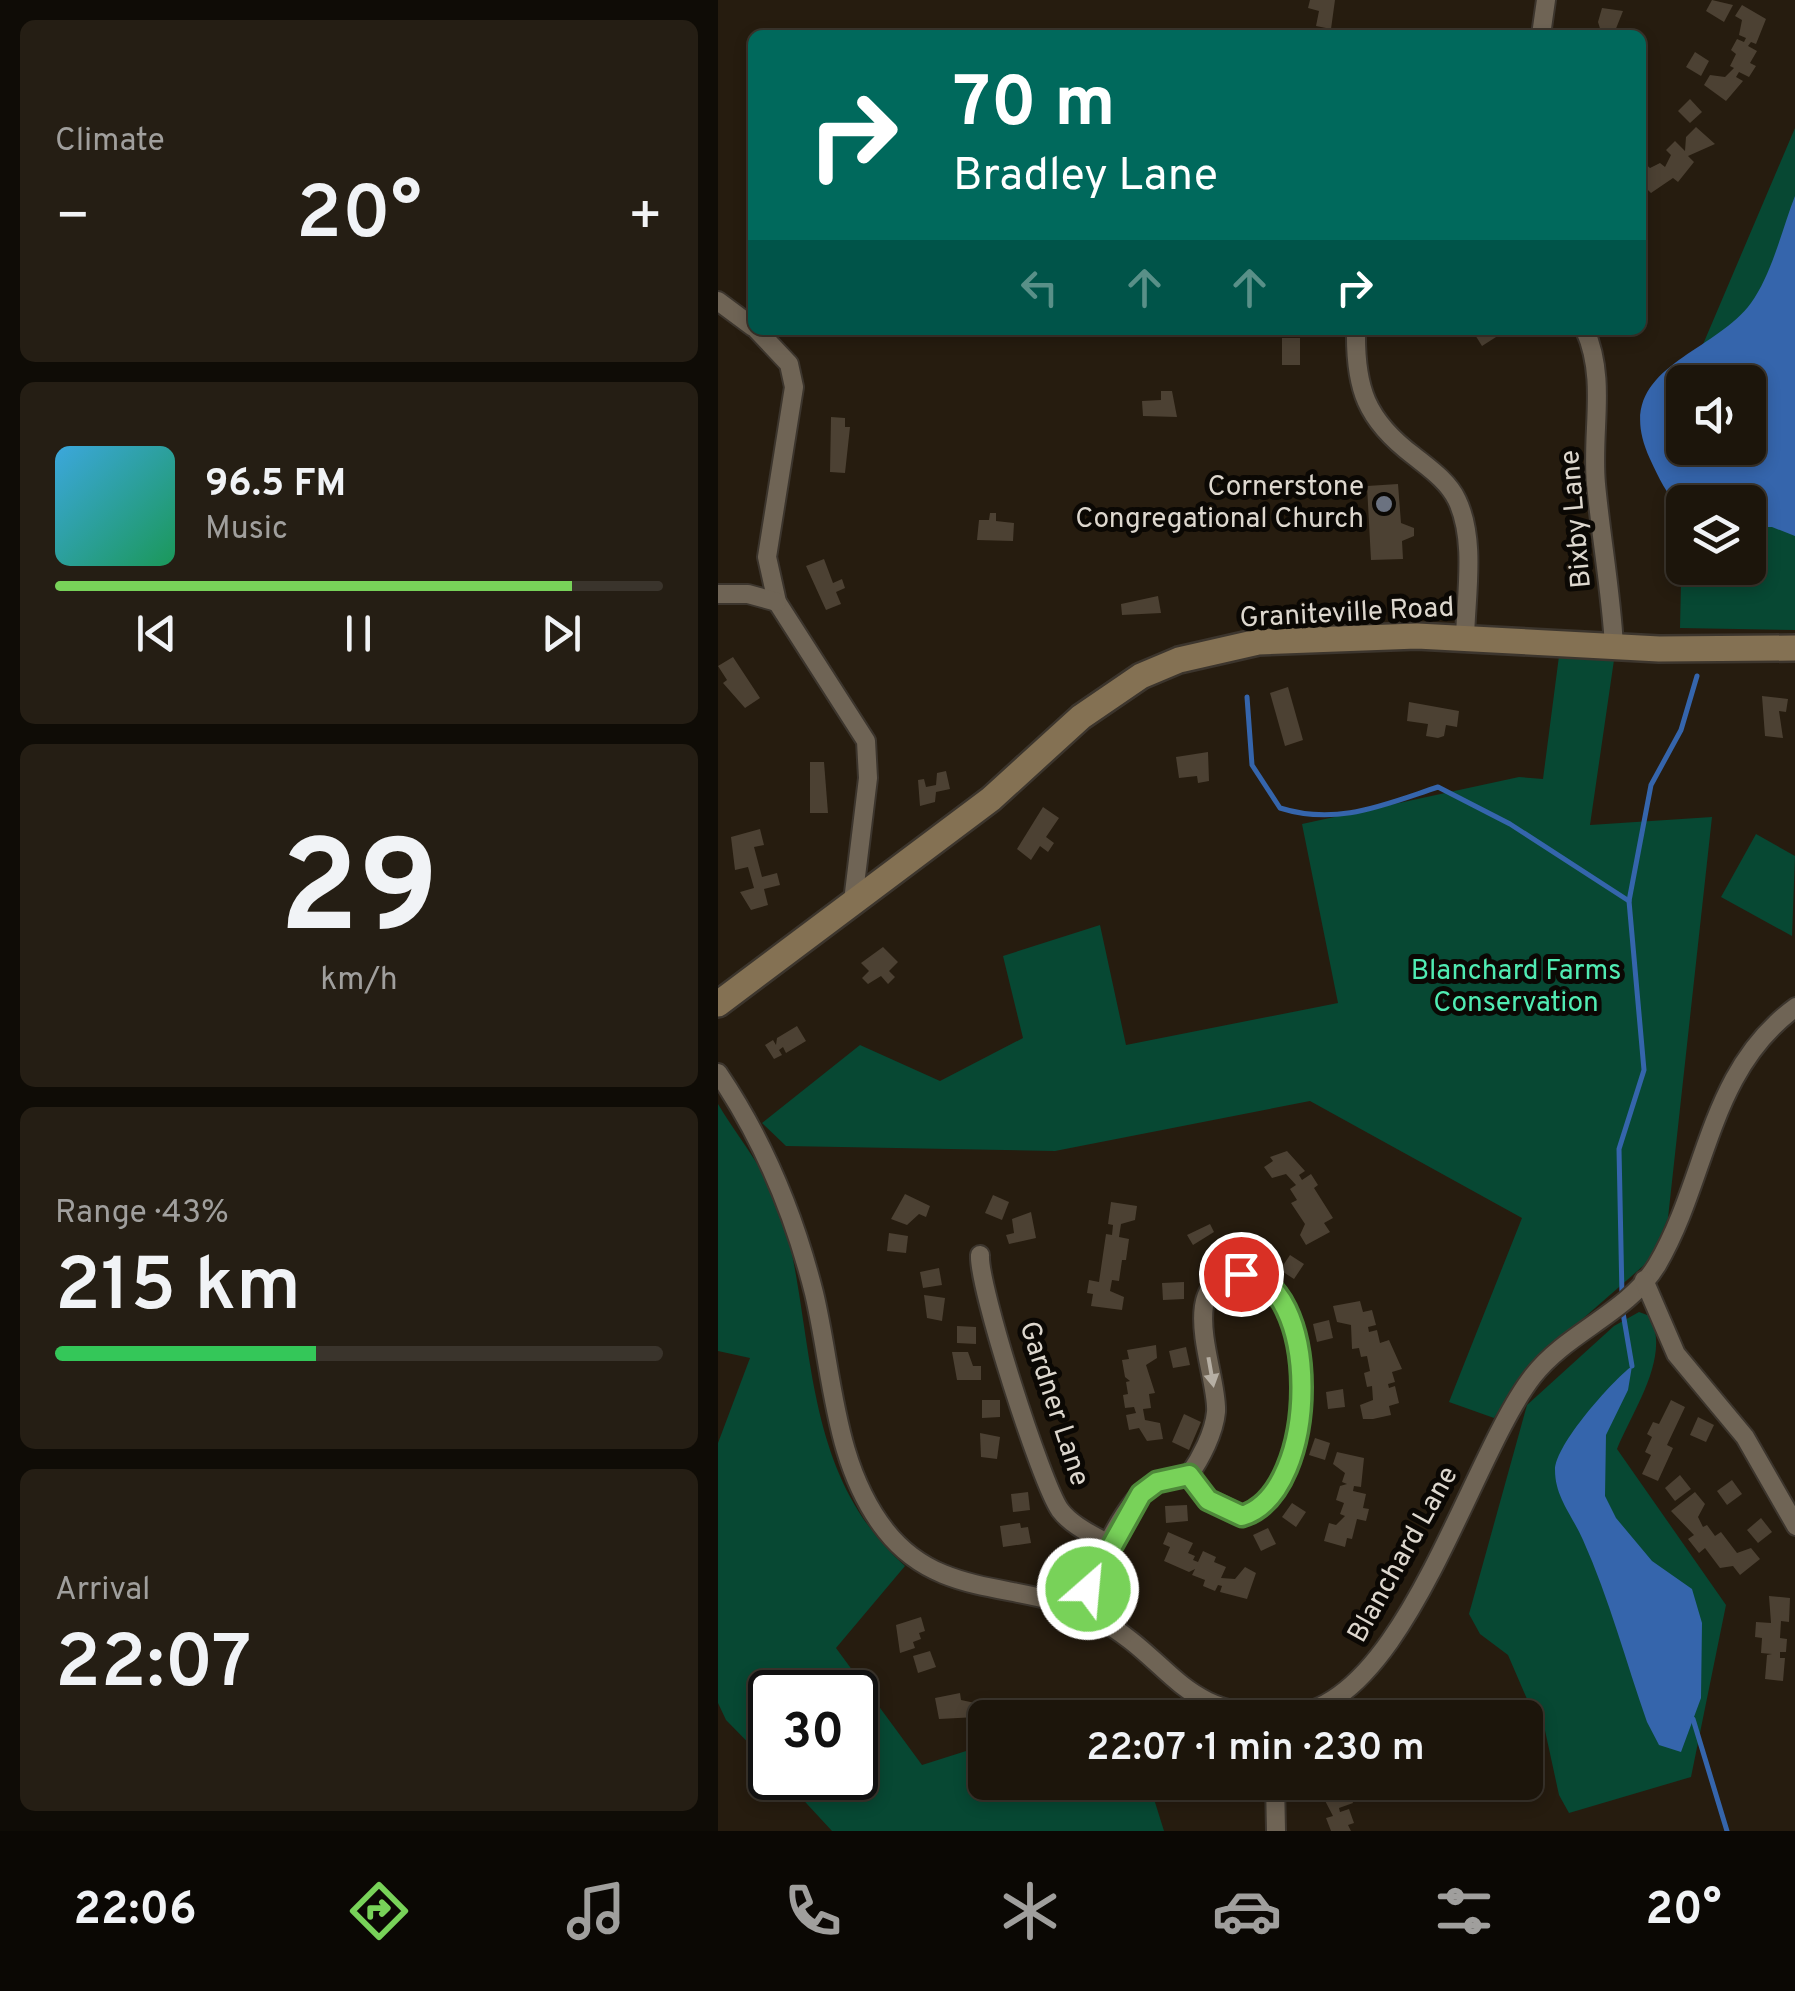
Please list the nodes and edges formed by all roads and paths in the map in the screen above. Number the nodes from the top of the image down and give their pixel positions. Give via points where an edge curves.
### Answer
1 (1546, 0) edge
2 (1542, 30) edge
3 (718, 300) edge
4 (748, 323) edge
5 (761, 335) edge
6 (1356, 335) edge
7 (1587, 335) edge
8 (718, 594) edge
9 (776, 602) junction
10 (1465, 638) junction
11 (1614, 646) junction
12 (1796, 648) edge
13 (853, 901) junction
14 (718, 1004) edge
15 (1796, 1007) edge
16 (718, 1073) edge
17 (980, 1255) dead end
18 (1644, 1280) junction
19 (1189, 1475) junction
20 (1796, 1526) edge
21 (1110, 1545) junction
22 (1080, 1610) junction
23 (1199, 1700) edge
24 (1336, 1700) edge
25 (1275, 1800) edge
26 (1276, 1831) edge

1 - 2 street
3 - 4 street
5 - 9 street via 788,364 794,388 768,535
6 - 10 street via 1356,371 1370,409 1458,501 1467,536
7 - 11 street, Bixby Lane via 1596,365 1595,480
8 - 9 street
9 - 13 street via 866,741
10 - 11 main road, Graniteville Road
10 - 13 main road, Graniteville Road via 1258,642 1179,660 1081,717 990,798
11 - 12 main road, Graniteville Road
13 - 14 main road, Graniteville Road
15 - 18 street, Blanchard Lane via 1758,1041 1730,1083 1657,1265
16 - 22 street, Blanchard Lane via 793,1215 846,1450 885,1530 920,1565 971,1586
17 - 21 street, Gardner Lane via 1050,1493 1065,1516
18 - 20 street via 1676,1354 1745,1438
18 - 24 street, Blanchard Lane via 1533,1375 1377,1664
19 -> 19 street via 1208,1500 1242,1516 1278,1490 1296,1447 1300,1404 1293,1332 1282,1299 1257,1276 1228,1277 1207,1297 1203,1333 1216,1408
19 - 21 street via 1157,1482 1141,1494
21 - 22 street
22 - 23 street, Blanchard Lane via 1136,1644
25 - 26 street

